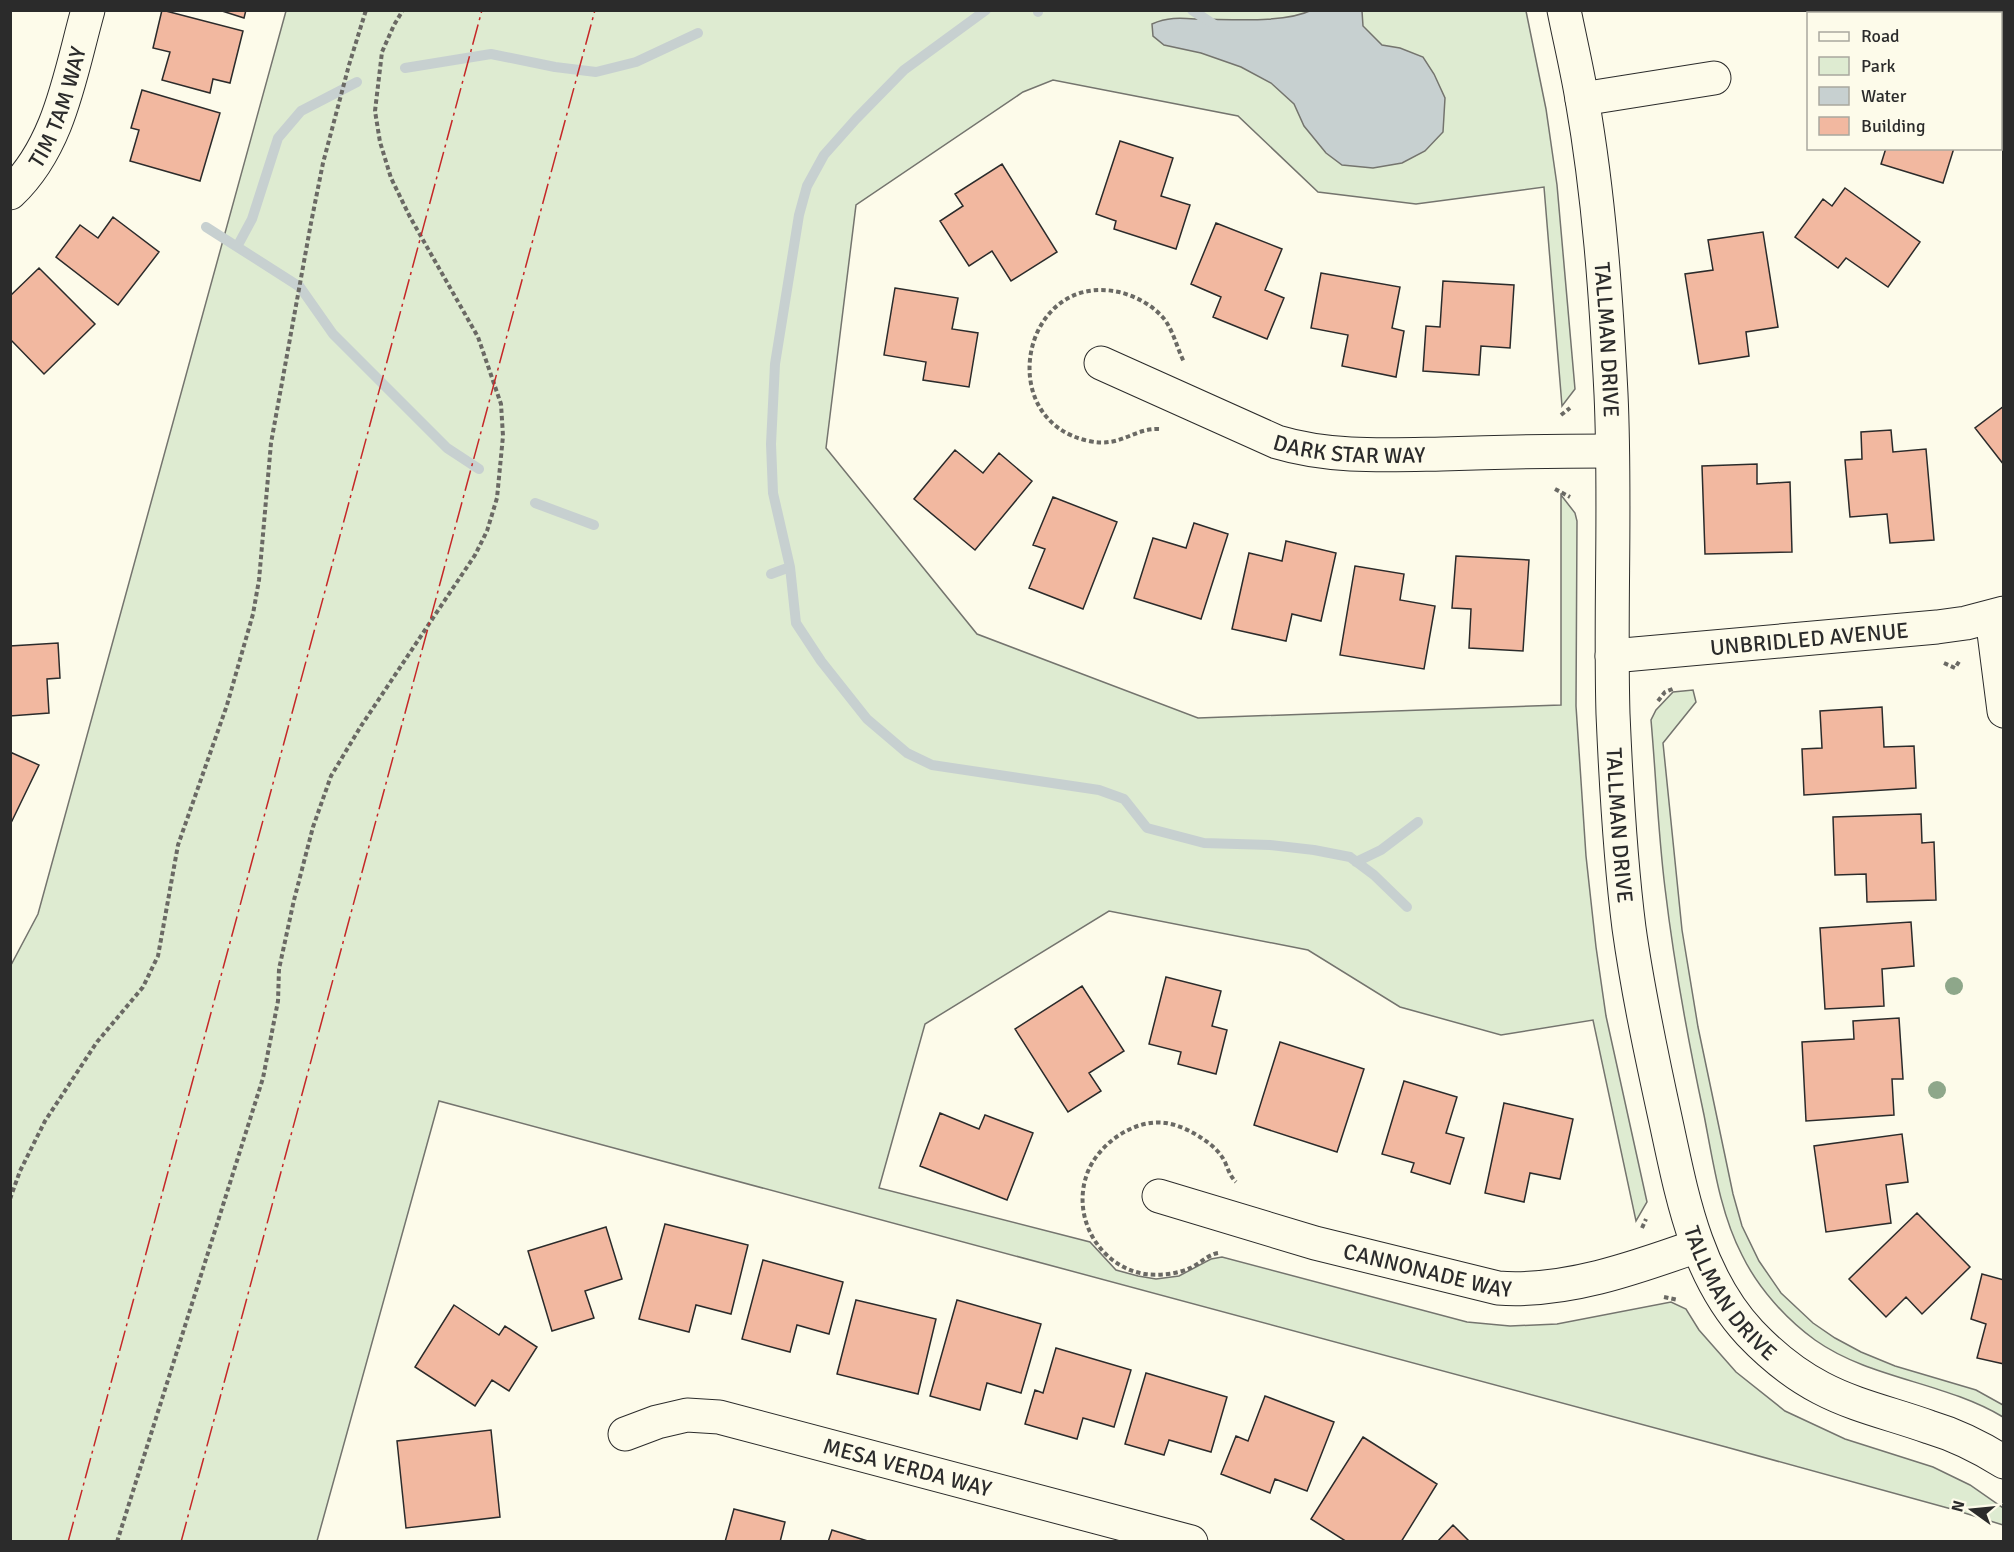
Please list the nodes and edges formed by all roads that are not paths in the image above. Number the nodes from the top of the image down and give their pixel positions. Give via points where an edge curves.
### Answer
1 (88, 10) edge
2 (1564, 10) edge
3 (1714, 78) dead end
4 (1582, 99) junction
5 (10, 193) edge
6 (1101, 363) dead end
7 (1612, 450) junction
8 (1998, 615) edge
9 (1612, 656) junction
10 (2004, 711) edge
11 (1159, 1196) dead end
12 (1697, 1246) junction
13 (625, 1434) dead end
14 (2004, 1462) edge
15 (1191, 1542) edge

1 - 5 street, TIM TAM WAY via 54,130 39,159
2 - 4 street, TALLMAN DRIVE
3 - 4 street
4 - 7 street, TALLMAN DRIVE via 1607,312
6 - 7 street, DARK STAR WAY via 1301,450 1386,455
7 - 9 street, TALLMAN DRIVE
8 - 9 street, UNBRIDLED AVENUE via 1937,627
8 - 10 street
9 - 12 street, TALLMAN DRIVE via 1617,792 1629,925 1661,1099
11 - 12 street, CANNONADE WAY via 1315,1243 1498,1288 1522,1290 1562,1285
12 - 14 street, TALLMAN DRIVE via 1716,1285 1740,1320 1772,1354 1800,1376 1839,1397 1956,1436
13 - 15 street, MESA VERDA WAY via 687,1415 719,1417

